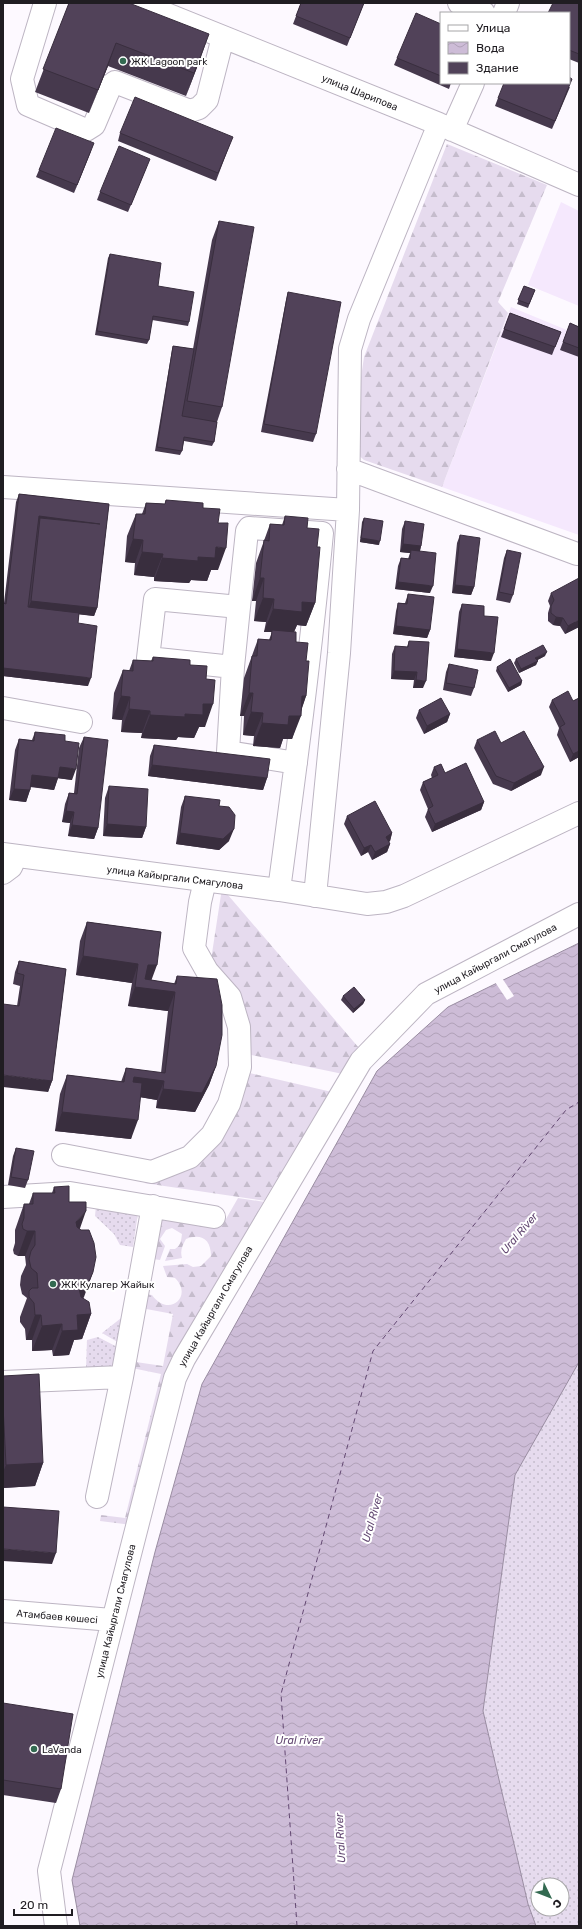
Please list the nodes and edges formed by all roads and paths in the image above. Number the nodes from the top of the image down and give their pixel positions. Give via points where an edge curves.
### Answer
1 (45, 3) edge
2 (139, 3) edge
3 (459, 3) edge
4 (482, 12) edge
5 (223, 37) junction
6 (472, 84) edge
7 (446, 127) junction
8 (579, 184) edge
9 (348, 469) junction
10 (3, 487) edge
11 (348, 510) junction
12 (577, 554) dead end
13 (239, 607) junction
14 (232, 667) junction
15 (3, 708) edge
16 (81, 722) dead end
17 (296, 763) junction
18 (579, 813) edge
19 (9, 855) edge
20 (3, 873) edge
21 (205, 880) junction
22 (279, 890) junction
23 (315, 896) junction
24 (579, 914) edge
25 (63, 1155) dead end
26 (3, 1197) edge
27 (153, 1206) junction
28 (214, 1217) dead end
29 (122, 1377) junction
30 (3, 1382) edge
31 (97, 1497) dead end
32 (3, 1611) edge
33 (112, 1620) junction
34 (56, 1926) edge

1 - 5 street via 22,79 28,105 86,130 94,125 111,85 115,82 190,111 199,108 207,100
2 - 5 street, улица Шарипова
3 - 4 street
5 - 7 street, улица Шарипова
6 - 7 street
7 - 8 street, улица Шарипова
7 - 9 street via 358,320 350,349
9 - 11 street
9 - 12 street
10 - 11 street
11 - 23 street via 339,653
13 - 14 street
13 - 14 street via 155,599 148,658
13 - 17 street via 246,531 249,528 322,533 311,649
14 - 17 street via 228,752
15 - 16 street
17 - 22 street
18 - 23 street, улица Кайыргали Смагулова via 404,896 386,902 366,904
19 - 20 street via 10,868
19 - 21 street, улица Кайыргали Смагулова
21 - 22 street, улица Кайыргали Смагулова
21 - 25 street via 194,948 206,971 230,997 239,1027 240,1067 229,1104 212,1135 190,1158 152,1172
22 - 23 street, улица Кайыргали Смагулова
24 - 33 street, улица Кайыргали Смагулова via 426,994 361,1061 265,1220 175,1378
26 - 27 street via 70,1193
27 - 28 street
27 - 29 street
29 - 30 street
29 - 31 street
32 - 33 street, Атамбаев көшесі
33 - 34 street, улица Кайыргали Смагулова via 50,1871

